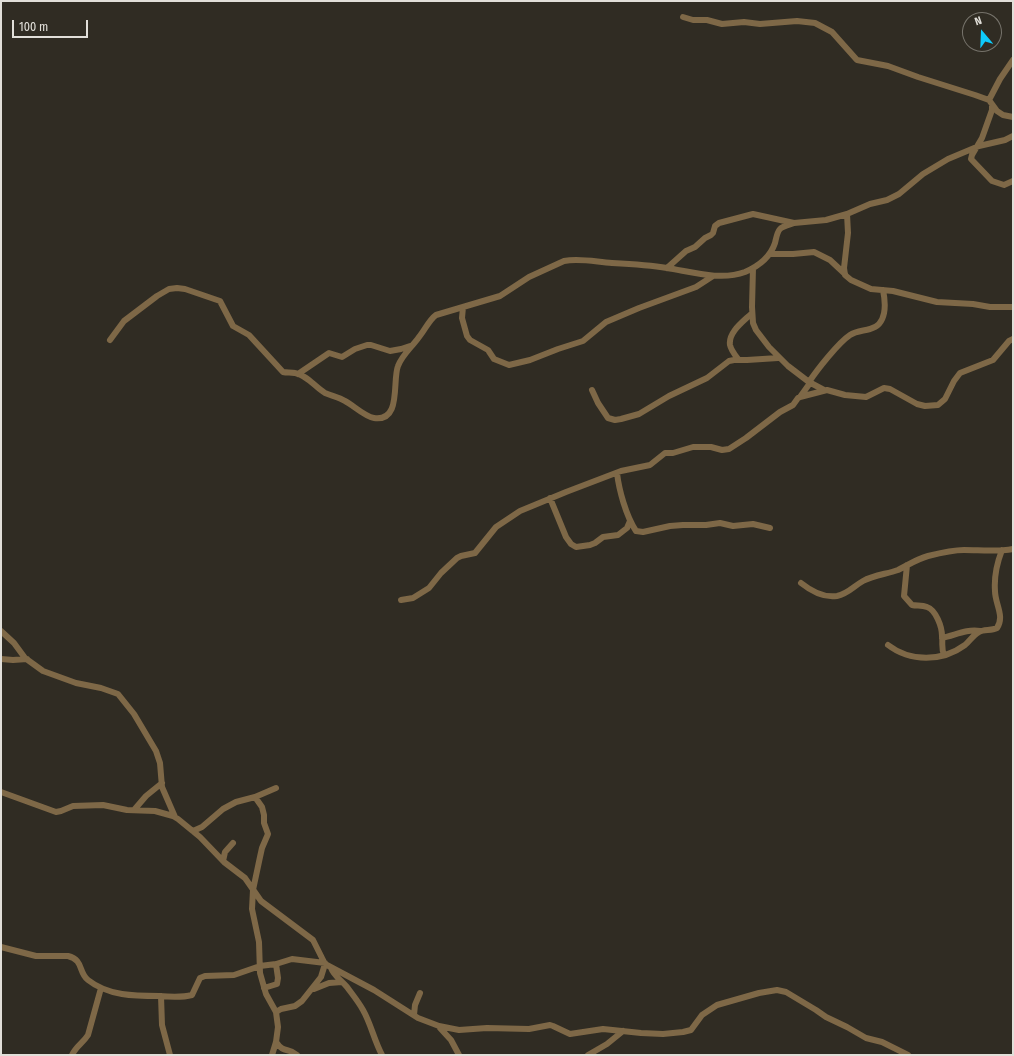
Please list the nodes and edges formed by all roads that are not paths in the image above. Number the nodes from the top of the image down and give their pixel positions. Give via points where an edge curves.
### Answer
1 (683, 17) dead end
2 (1013, 60) edge
3 (990, 103) junction
4 (1013, 117) edge
5 (1013, 136) edge
6 (979, 146) junction
7 (1013, 181) edge
8 (847, 214) junction
9 (794, 223) junction
10 (770, 254) junction
11 (667, 268) junction
12 (753, 268) junction
13 (717, 275) junction
14 (845, 275) junction
15 (883, 290) junction
16 (464, 307) junction
17 (1013, 307) edge
18 (752, 313) junction
19 (110, 340) dead end
20 (1013, 340) edge
21 (412, 346) junction
22 (780, 358) junction
23 (738, 359) junction
24 (298, 374) junction
25 (810, 383) junction
26 (592, 390) dead end
27 (824, 390) junction
28 (800, 397) junction
29 (617, 473) junction
30 (550, 498) junction
31 (630, 521) junction
32 (770, 528) dead end
33 (1013, 549) edge
34 (1002, 550) junction
35 (907, 565) junction
36 (801, 582) dead end
37 (402, 600) dead end
38 (1, 631) edge
39 (980, 631) junction
40 (942, 638) junction
41 (888, 645) dead end
42 (944, 655) junction
43 (1, 658) edge
44 (27, 659) junction
45 (162, 783) junction
46 (276, 788) dead end
47 (1, 792) edge
48 (255, 797) junction
49 (134, 810) junction
50 (175, 817) junction
51 (193, 831) junction
52 (233, 843) dead end
53 (224, 861) junction
54 (253, 890) junction
55 (1, 947) edge
56 (276, 964) junction
57 (327, 965) junction
58 (260, 966) junction
59 (342, 982) junction
60 (100, 988) junction
61 (264, 988) junction
62 (310, 990) junction
63 (420, 993) dead end
64 (161, 996) junction
65 (276, 1012) junction
66 (414, 1016) junction
67 (439, 1026) junction
68 (623, 1031) junction
69 (276, 1042) junction
70 (72, 1055) edge
71 (170, 1055) edge
72 (272, 1055) edge
73 (297, 1055) edge
74 (382, 1055) edge
75 (459, 1055) edge
76 (588, 1055) edge
77 (908, 1055) edge

1 - 3 street via 722,24 797,21 815,23 832,32 857,60 888,66
2 - 3 street via 1000,79
3 - 4 street via 1003,115
3 - 6 street via 990,118
5 - 6 street
6 - 7 street via 972,155 972,162 996,183 1004,186
6 - 8 street via 942,162 895,196
8 - 9 street via 826,220
8 - 14 street
9 - 10 street via 778,231
9 - 11 street via 753,214 719,223 715,226 713,234 686,251
10 - 12 street
10 - 14 street via 814,252 830,260
11 - 13 street
11 - 16 street via 569,260 529,277 500,296
12 - 13 street via 735,275
12 - 18 street
13 - 16 street via 696,287 606,322 583,341 509,365 494,359 488,350 470,340 462,318
14 - 15 street via 866,287
15 - 17 street via 937,302
15 - 25 street via 884,319 881,323 872,329 849,336
16 - 21 street via 434,317
18 - 22 street via 756,330
18 - 23 street via 737,327 730,340 730,346
19 - 24 street via 124,321 157,296 177,288 186,289 220,301 233,326 249,335 281,371
20 - 27 street via 993,360 960,373 945,399 938,405 917,404 884,388 866,397
21 - 24 street via 395,351 367,345 342,357 329,353
21 - 24 street via 398,365 393,407 381,418 368,416
22 - 23 street
22 - 25 street
23 - 26 street via 729,361 707,378 639,414 621,420 608,418
25 - 27 street
25 - 28 street
27 - 28 street
28 - 29 street via 793,405 729,449 687,448 665,453 647,466
29 - 30 street
29 - 31 street
30 - 31 street via 566,537 570,544 576,547 595,544 603,537 618,535 627,528
30 - 37 street via 503,522 490,533 475,553 457,558 429,588 412,598
31 - 32 street via 636,531 643,532 683,524 706,525 720,522 733,526 753,524
33 - 34 street
34 - 35 street via 948,552
34 - 39 street via 995,590 1001,616 1000,623 995,629
35 - 36 street via 865,580 846,593 836,596 824,595
35 - 40 street via 904,596 912,605 932,610
38 - 44 street
39 - 40 street via 964,631
39 - 42 street via 964,645
40 - 42 street
41 - 42 street via 906,655 920,658
43 - 44 street
44 - 45 street via 43,671 118,694 156,751
45 - 49 street
45 - 50 street
46 - 48 street
47 - 49 street via 56,812 73,806 103,805
48 - 51 street via 223,809 202,827
48 - 54 street via 262,807 268,834 262,848
49 - 50 street
50 - 51 street
51 - 53 street
52 - 53 street via 225,852
53 - 54 street via 245,878
54 - 57 street via 261,901 313,940
54 - 58 street via 252,913 259,942
55 - 60 street via 36,956 74,957 84,976
56 - 57 street via 292,959
56 - 58 street
56 - 61 street via 278,982
57 - 59 street
57 - 62 street via 316,985
57 - 66 street via 374,990
58 - 61 street
58 - 64 street via 234,975 200,978 192,995
59 - 62 street via 329,983
59 - 74 street via 368,1019
60 - 64 street via 132,996
60 - 70 street via 88,1035 76,1046
61 - 65 street
62 - 65 street via 299,1004
63 - 66 street
64 - 71 street via 162,1025
65 - 69 street
66 - 67 street
67 - 68 street via 459,1030 529,1029 550,1025 570,1034 603,1029
67 - 75 street
68 - 76 street
68 - 77 street via 664,1034 691,1030 702,1015 717,1005 777,990 786,992 826,1018 866,1038 882,1042
69 - 72 street
69 - 73 street via 284,1050

